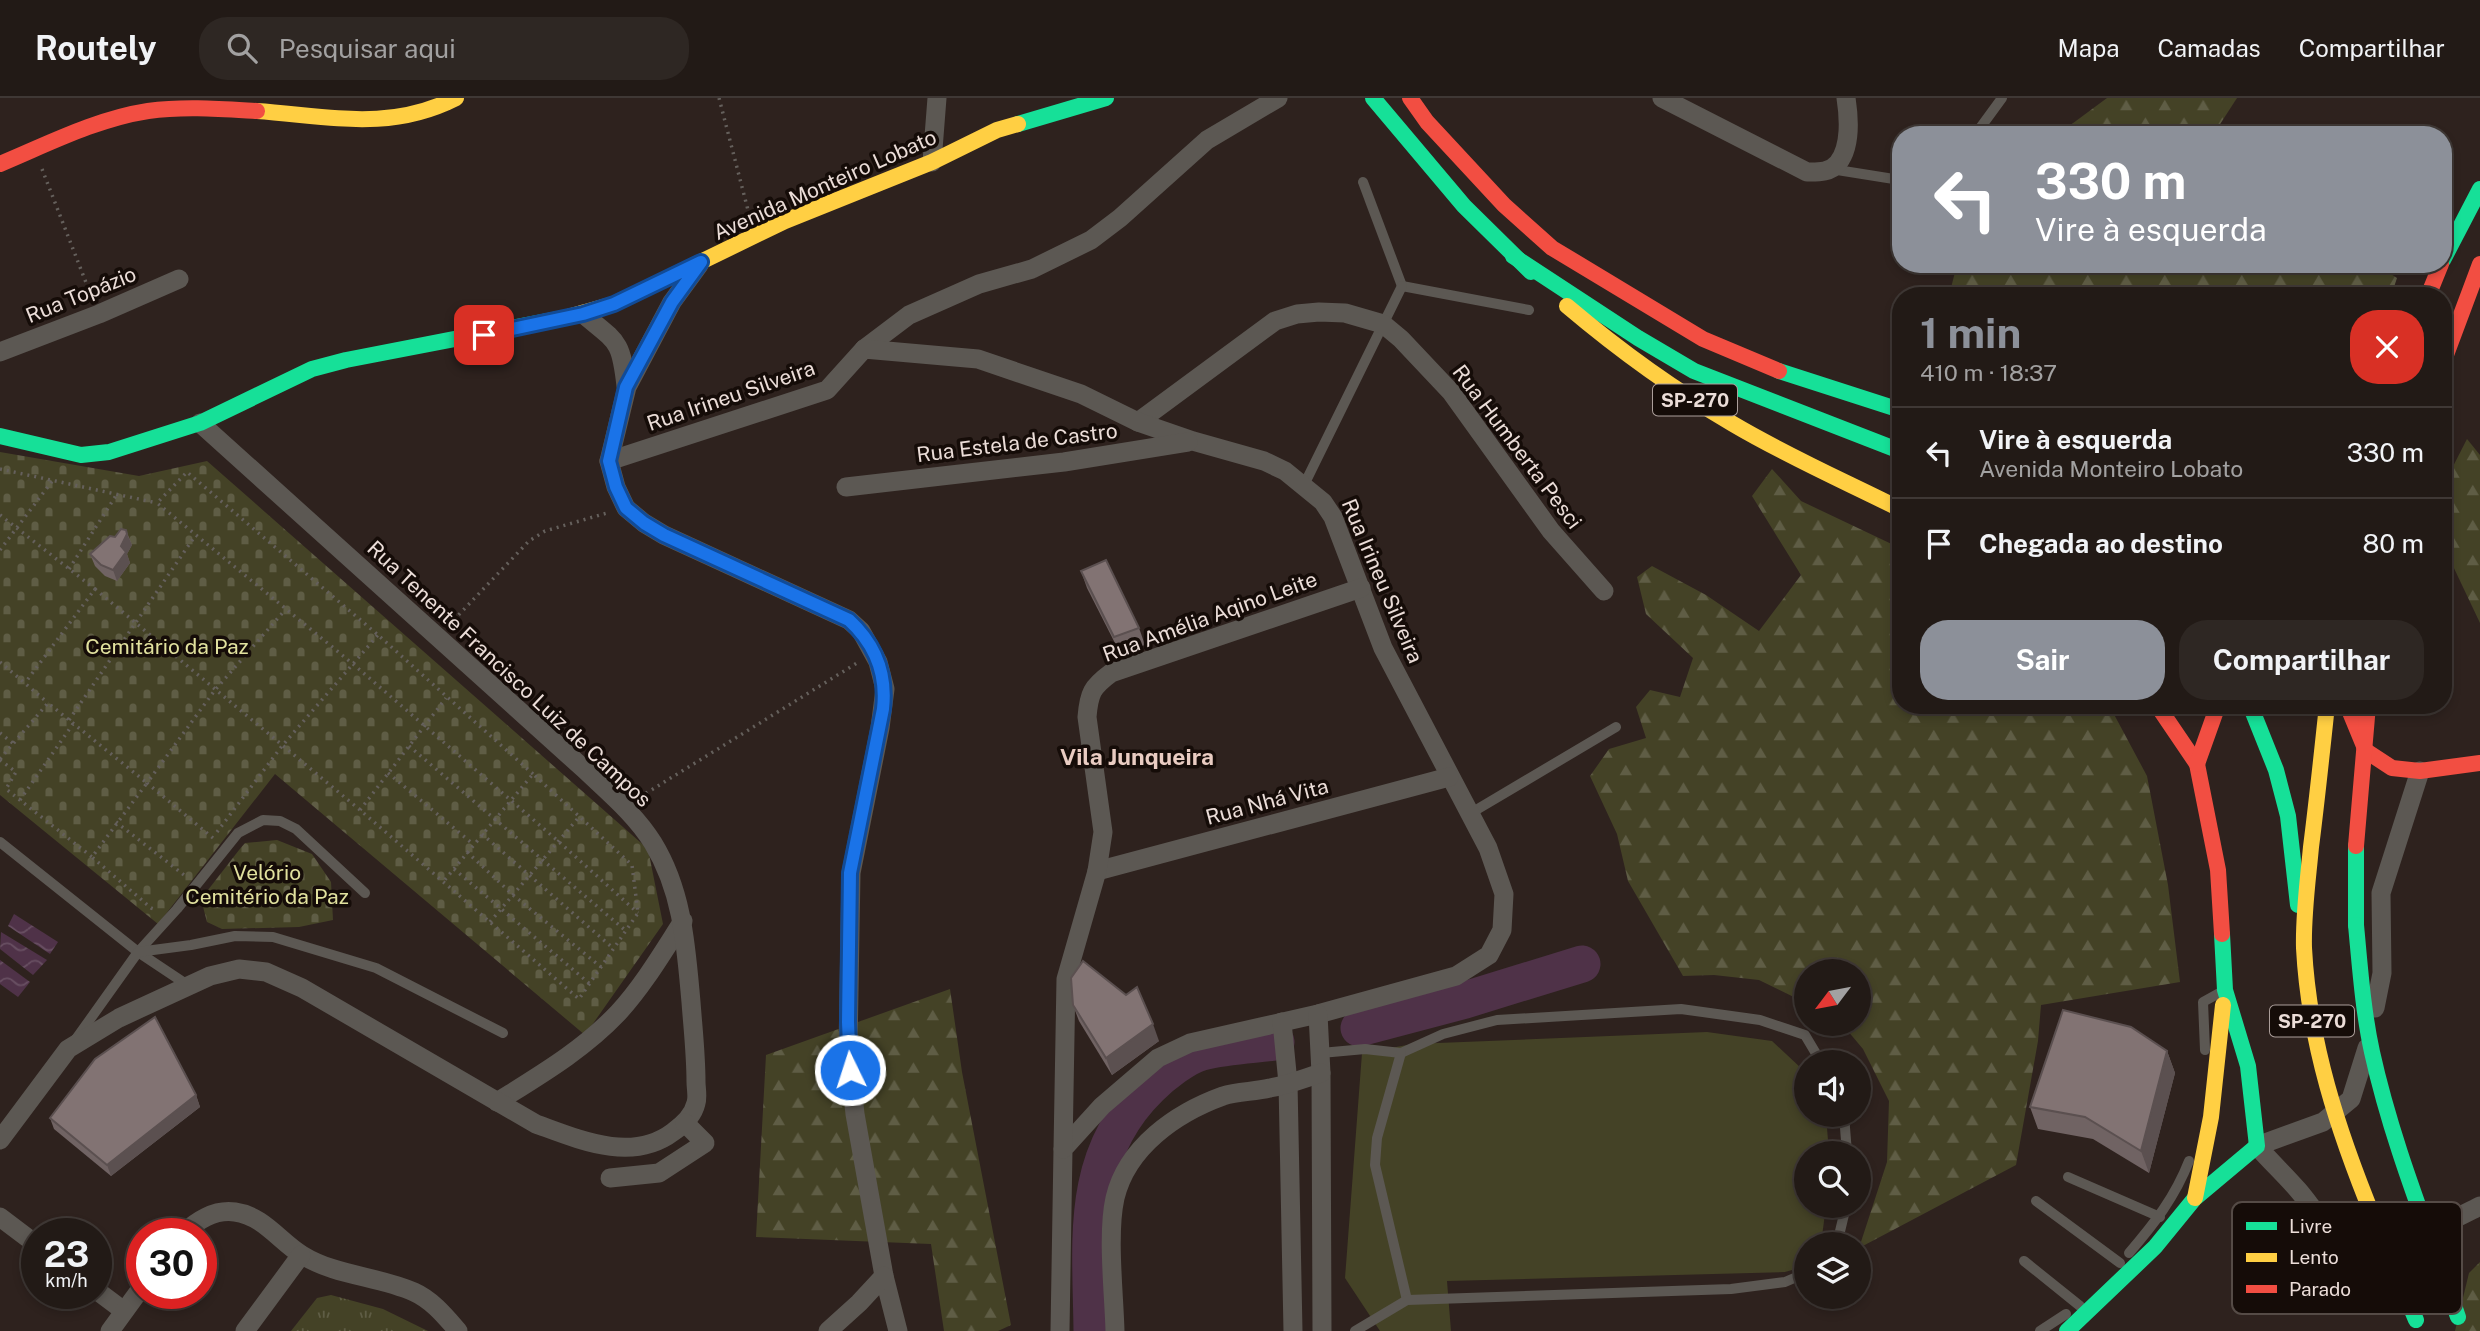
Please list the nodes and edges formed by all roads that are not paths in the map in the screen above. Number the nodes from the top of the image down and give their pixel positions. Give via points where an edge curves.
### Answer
1 (456, 98) edge
2 (937, 98) edge
3 (1106, 98) edge
4 (1278, 98) edge
5 (1373, 98) edge
6 (1410, 98) edge
7 (1662, 98) edge
8 (1846, 98) edge
9 (2002, 98) edge
10 (1982, 126) edge
11 (932, 162) junction
12 (0, 164) edge
13 (1830, 169) junction
14 (1892, 179) edge
15 (1363, 182) dead end
16 (2480, 189) edge
17 (2452, 243) edge
18 (1513, 256) junction
19 (701, 262) junction
20 (2479, 266) edge
21 (179, 279) dead end
22 (1402, 286) junction
23 (1529, 310) dead end
24 (583, 314) junction
25 (1383, 324) junction
26 (2452, 339) edge
27 (864, 348) junction
28 (0, 352) edge
29 (626, 387) junction
30 (1892, 408) edge
31 (1138, 422) junction
32 (200, 423) junction
33 (0, 436) edge
34 (1193, 441) junction
35 (1892, 448) edge
36 (609, 461) junction
37 (1304, 485) junction
38 (846, 487) dead end
39 (1892, 505) edge
40 (1361, 588) junction
41 (1604, 591) dead end
42 (2163, 714) edge
43 (2215, 714) edge
44 (2254, 714) edge
45 (2326, 714) edge
46 (2351, 714) edge
47 (2367, 714) edge
48 (1616, 727) dead end
49 (2480, 763) edge
50 (2197, 764) junction
51 (2420, 771) junction
52 (1449, 777) junction
53 (1471, 813) junction
54 (0, 842) edge
55 (1097, 871) junction
56 (365, 893) dead end
57 (683, 921) junction
58 (2304, 946) junction
59 (138, 952) junction
60 (189, 986) junction
61 (2225, 990) junction
62 (1318, 1014) junction
63 (1282, 1022) junction
64 (503, 1033) dead end
65 (68, 1049) junction
66 (1814, 1050) edge
67 (1401, 1052) junction
68 (1321, 1053) junction
69 (1321, 1073) junction
70 (1288, 1083) junction
71 (498, 1102) junction
72 (2201, 1105) dead end
73 (685, 1123) junction
74 (0, 1140) edge
75 (2257, 1146) junction
76 (1063, 1149) junction
77 (2193, 1153) dead end
78 (2068, 1177) dead end
79 (610, 1178) dead end
80 (2194, 1198) junction
81 (2036, 1201) dead end
82 (2307, 1202) edge
83 (2367, 1202) edge
84 (2419, 1202) edge
85 (2480, 1206) edge
86 (2462, 1215) edge
87 (0, 1217) edge
88 (2160, 1217) junction
89 (204, 1218) edge
90 (21, 1233) edge
91 (301, 1255) junction
92 (2024, 1261) dead end
93 (2120, 1263) junction
94 (2112, 1271) dead end
95 (884, 1276) junction
96 (1794, 1278) edge
97 (2104, 1280) dead end
98 (1407, 1300) junction
99 (112, 1302) edge
100 (2080, 1306) junction
101 (126, 1308) edge
102 (124, 1311) junction
103 (110, 1331) edge
104 (245, 1331) edge
105 (458, 1331) edge
106 (828, 1331) edge
107 (898, 1331) edge
108 (1060, 1331) edge
109 (1115, 1331) edge
110 (1293, 1331) edge
111 (1322, 1331) edge
112 (1355, 1331) edge
113 (2040, 1331) edge
114 (2067, 1331) edge

1 - 12 main road via 418,113 382,120 215,109 134,114
2 - 11 street
3 - 11 main road, Avenida Monteiro Lobato via 997,130
4 - 27 street via 1206,140 1091,240 1032,269 979,284 909,315
5 - 18 main road, SP-270 via 1464,206
6 - 30 main road, SP-270 via 1504,205 1552,248 1703,339 1790,376
7 - 13 street via 1807,172
8 - 13 street via 1846,145 1838,164
9 - 10 lane
11 - 19 main road, Avenida Monteiro Lobato via 785,221
13 - 14 lane
15 - 22 lane
16 - 17 main road
18 - 35 main road via 1694,371
18 - 39 main road, SP-270 via 1602,337 1657,376 1787,454
19 - 24 main road, Avenida Monteiro Lobato
19 - 29 street via 672,302
20 - 26 main road
21 - 28 street, Rua Topázio
22 - 23 lane
22 - 25 lane
24 - 29 street via 620,346
24 - 32 main road, Avenida Monteiro Lobato via 324,366
25 - 31 street, Rua Humberta Pesci via 1345,313 1320,312 1275,321
25 - 37 lane
25 - 41 street, Rua Humberta Pesci via 1451,392 1551,531
27 - 31 street, Rua Irineu Silveira via 978,359 1081,394
27 - 36 street, Rua Irineu Silveira via 827,390
29 - 36 street
31 - 34 street, Rua Irineu Silveira
32 - 33 main road, Avenida Monteiro Lobato via 149,441 81,455
32 - 57 street, Rua Tenente Francisco Luiz de Campos via 624,807 653,843
34 - 37 street, Rua Irineu Silveira via 1264,461
34 - 38 street, Rua Estela de Castro via 1063,462
36 - 95 street via 626,508 644,523 849,620 861,631 883,675 880,728 850,873 848,1049
37 - 40 street, Rua Irineu Silveira via 1333,517
40 - 52 street, Rua Irineu Silveira via 1383,648
40 - 55 street, Rua Amélia Aqino Leite via 1111,673 1094,685 1087,717 1103,832
42 - 50 main road, SP-270
43 - 50 main road
44 - 58 main road, bridge via 2276,769 2288,816
45 - 58 main road, SP-270, bridge
46 - 51 main road via 2366,751 2392,768
47 - 84 main road, SP-270, bridge via 2356,846 2362,985 2375,1065
48 - 53 lane
49 - 51 main road
50 - 61 main road, SP-270 via 2218,870
51 - 75 street via 2381,893 2382,973 2371,1035 2351,1099 2323,1122
52 - 53 street, Rua Irineu Silveira
52 - 55 street, Rua Nhá Vita
53 - 62 street, Rua Irineu Silveira via 1504,894 1502,930 1489,955 1455,976
54 - 59 lane
55 - 76 street, Rua Amélia Aqino Leite via 1066,979
56 - 59 lane via 296,829 280,821 263,820 238,833
57 - 71 street via 618,1012 571,1055
57 - 73 street, Rua Tenente Francisco Luiz de Campos via 696,1061 696,1103
58 - 83 main road, SP-270, bridge via 2311,1016 2327,1092
59 - 60 lane
59 - 64 lane via 235,936 272,937 376,968
59 - 65 lane
60 - 65 street via 102,1027
60 - 71 street via 239,969 266,972
61 - 72 lane via 2203,1002 2206,1081
61 - 75 main road, SP-270 via 2248,1066
61 - 80 main road, SP-270 via 2211,1117
62 - 63 street, Rua Irineu Silveira
62 - 68 street
63 - 70 street
63 - 76 street, Rua Irineu Silveira via 1190,1042 1158,1058 1102,1106
65 - 74 street
66 - 67 lane via 1805,1035 1760,1020 1681,1009 1497,1020 1443,1034
67 - 68 lane
67 - 98 lane via 1377,1138 1375,1165
68 - 69 street
69 - 70 street
69 - 111 street
70 - 109 street via 1225,1095 1152,1136 1133,1158 1115,1197 1112,1222
70 - 110 street
71 - 73 street via 536,1124 616,1148 642,1147 664,1139
73 - 79 street via 705,1143 659,1173
75 - 80 main road
75 - 82 street
76 - 108 street, Rua Amélia Aqino Leite
77 - 88 lane
78 - 88 lane
80 - 114 main road via 2155,1247
81 - 93 lane
85 - 86 street
87 - 90 street
88 - 93 lane
89 - 91 street via 234,1212 261,1221
91 - 104 street
91 - 105 street via 416,1292
92 - 100 lane
93 - 94 lane
95 - 106 street
95 - 107 street
96 - 98 lane via 1731,1289
97 - 100 lane
98 - 112 lane
99 - 102 street
100 - 113 lane
101 - 102 street
102 - 103 street

